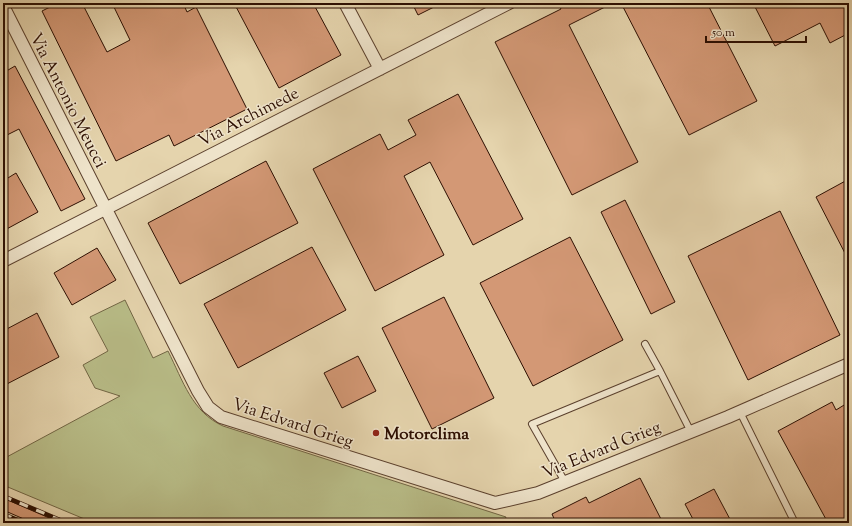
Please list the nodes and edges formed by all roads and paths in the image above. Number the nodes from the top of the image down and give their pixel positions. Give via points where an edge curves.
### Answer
1 (344, 3) edge
2 (509, 3) edge
3 (3, 6) edge
4 (380, 69) junction
5 (105, 208) junction
6 (3, 261) edge
7 (645, 344) dead end
8 (849, 364) edge
9 (660, 371) junction
10 (740, 412) junction
11 (691, 432) junction
12 (565, 482) junction
13 (795, 523) edge

1 - 4 street
2 - 4 street, Via Archimede
3 - 5 street, Via Antonio Meucci
4 - 5 street, Via Archimede
5 - 6 street, Via Archimede
5 - 12 street, Via Edvard Grieg via 198,391 214,413 228,420 496,503 538,493
7 - 9 lane
8 - 10 street, Via Edvard Grieg
9 - 11 lane
9 - 12 lane via 532,424
10 - 11 street, Via Edvard Grieg
10 - 13 lane
11 - 12 street, Via Edvard Grieg

